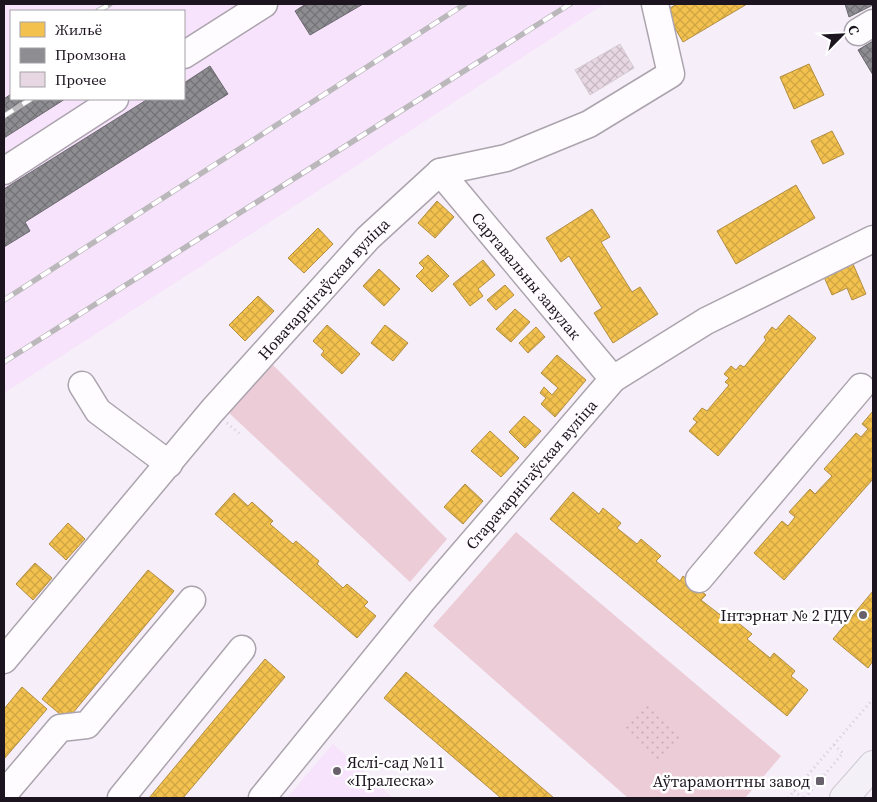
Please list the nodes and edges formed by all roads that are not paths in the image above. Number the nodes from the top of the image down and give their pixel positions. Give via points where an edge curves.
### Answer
1 (264, 4) edge
2 (655, 4) edge
3 (185, 54) edge
4 (113, 100) edge
5 (4, 171) edge
6 (440, 172) junction
7 (873, 239) edge
8 (613, 379) junction
9 (82, 385) dead end
10 (861, 387) dead end
11 (170, 464) junction
12 (699, 579) dead end
13 (192, 600) dead end
14 (242, 649) dead end
15 (4, 660) edge
16 (873, 764) edge
17 (4, 794) edge
18 (121, 798) edge
19 (262, 798) edge
20 (844, 798) edge

1 - 3 street
2 - 6 street via 671,74 589,124 506,158
4 - 5 street
6 - 8 street, Сартавальны завулак
6 - 11 street, Новачарнігаўская вуліца via 368,238 212,411
7 - 8 street, Старачарнігаўская вуліца via 706,321
8 - 19 street, Старачарнігаўская вуліца via 422,601
9 - 11 street via 98,411
10 - 12 street
11 - 15 street, Новачарнігаўская вуліца
13 - 17 street via 87,725 60,728
14 - 18 street
16 - 20 main road

